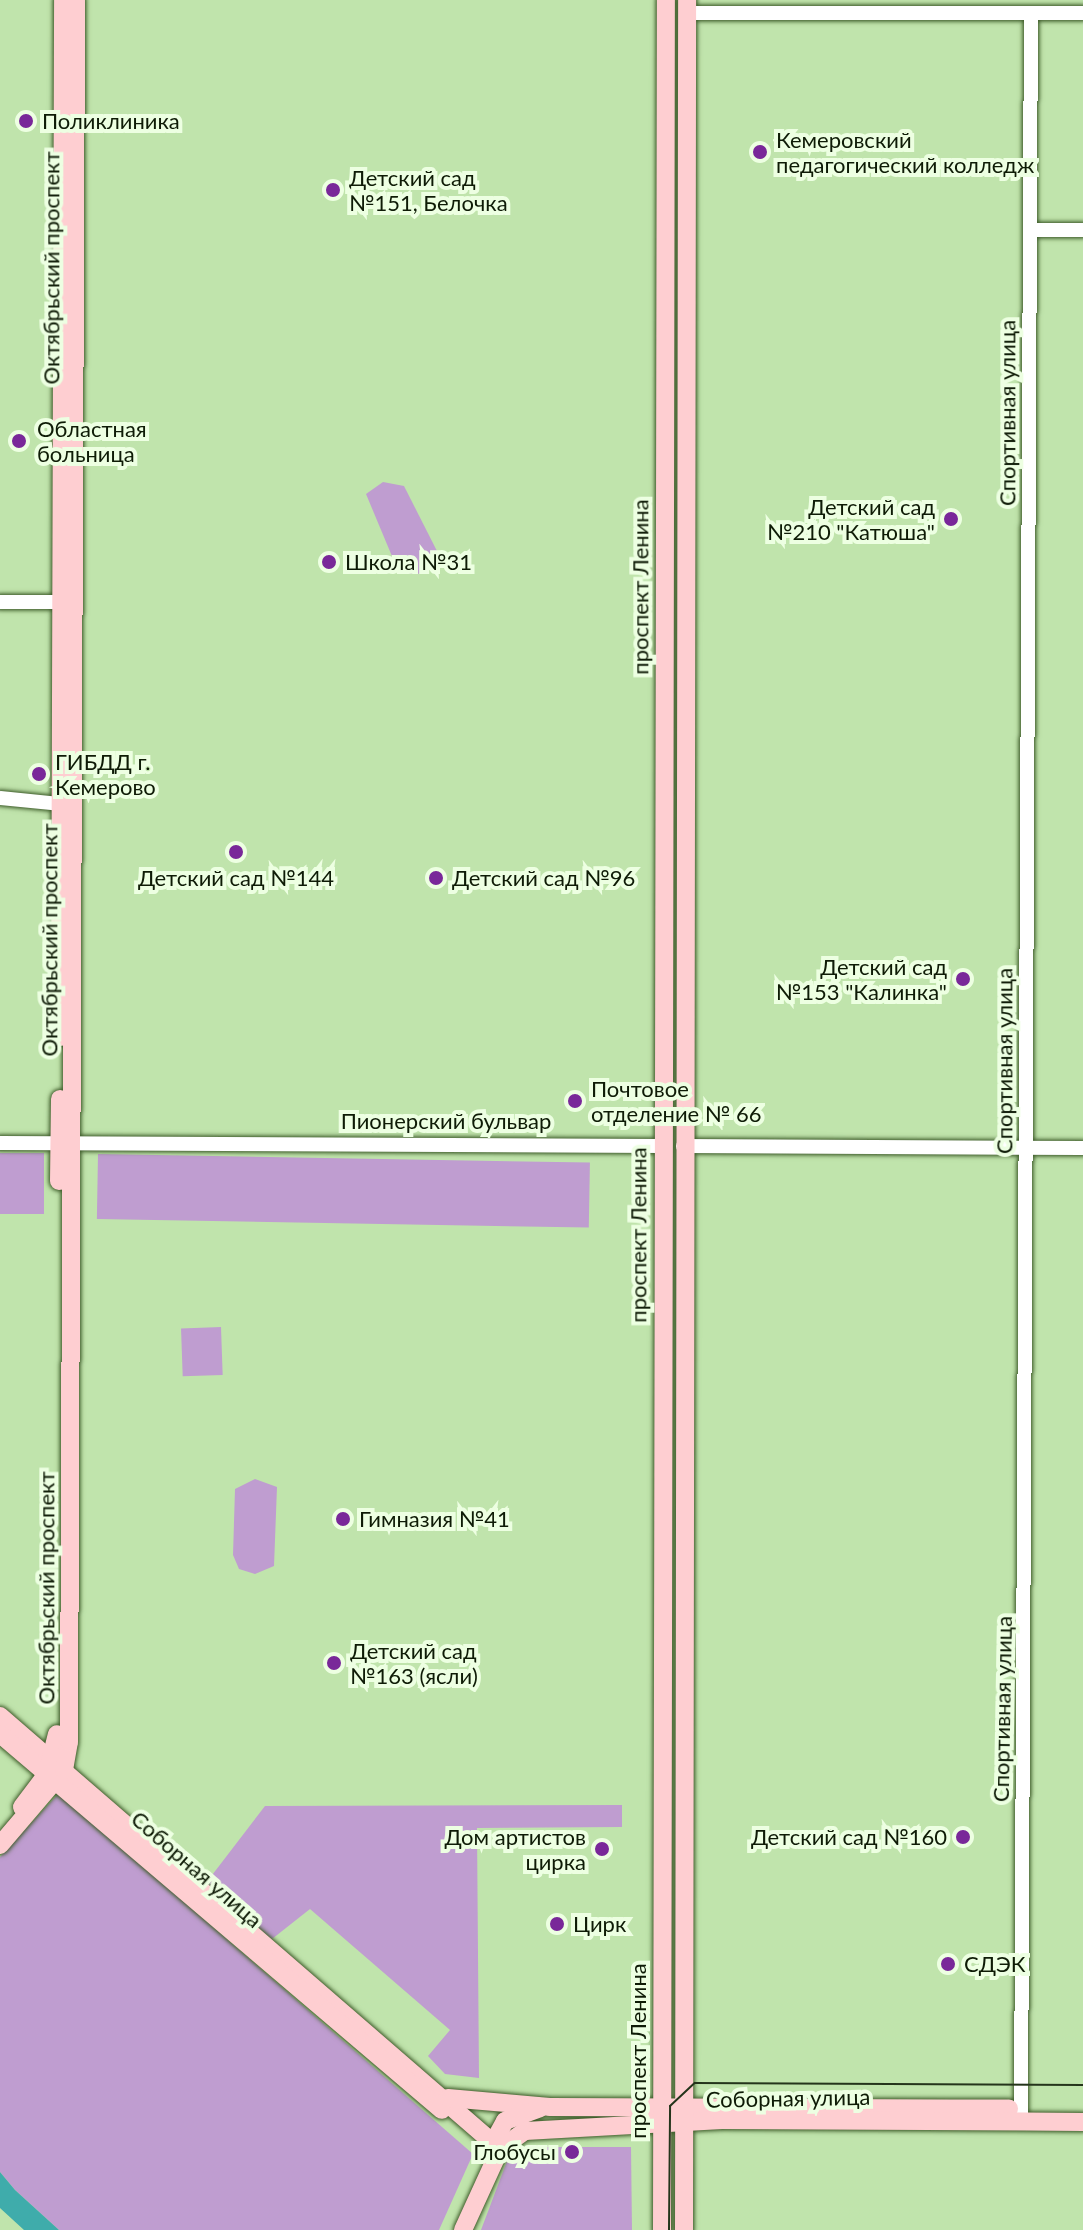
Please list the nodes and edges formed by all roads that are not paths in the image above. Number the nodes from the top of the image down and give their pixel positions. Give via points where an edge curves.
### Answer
1 (63, 0) edge
2 (76, 0) edge
3 (666, 6) edge
4 (687, 7) edge
5 (1031, 13) junction
6 (1083, 13) edge
7 (1030, 230) junction
8 (1083, 230) edge
9 (684, 571) junction
10 (664, 574) junction
11 (0, 602) edge
12 (67, 602) junction
13 (0, 798) edge
14 (60, 804) junction
15 (0, 1143) edge
16 (66, 1144) junction
17 (662, 1146) junction
18 (683, 1146) junction
19 (1025, 1147) junction
20 (1083, 1148) edge
21 (0, 1716) edge
22 (0, 1734) edge
23 (55, 1772) junction
24 (0, 1828) edge
25 (0, 1845) edge
26 (448, 2098) junction
27 (661, 2106) junction
28 (550, 2107) junction
29 (1083, 2109) edge
30 (683, 2115) junction
31 (1021, 2115) junction
32 (1083, 2122) edge
33 (661, 2127) junction
34 (495, 2145) junction
35 (452, 2230) edge
36 (463, 2230) edge
37 (662, 2230) edge
38 (684, 2230) edge

1 - 12 main road, Октябрьский проспект
2 - 12 main road, Октябрьский проспект
3 - 4 main road
3 - 10 main road, проспект Ленина
4 - 5 street
4 - 9 main road, проспект Ленина
5 - 6 street
5 - 7 street, Спортивная улица
7 - 8 street
7 - 19 street, Спортивная улица
9 - 10 main road
9 - 18 main road, проспект Ленина
10 - 17 main road, проспект Ленина
11 - 12 street
12 - 14 main road, Октябрьский проспект
12 - 16 main road, Октябрьский проспект
13 - 14 street
14 - 16 main road, Октябрьский проспект
15 - 16 street, Пионерский бульвар
16 - 17 street, Пионерский бульвар
16 - 23 main road, Октябрьский проспект
17 - 18 main road, Пионерский бульвар
17 - 27 main road, проспект Ленина
18 - 19 street, Пионерский бульвар
18 - 30 main road, проспект Ленина
19 - 20 street, Пионерский бульвар
19 - 31 street, Спортивная улица
21 - 23 main road
22 - 23 main road
23 - 24 main road
23 - 25 main road
23 - 26 main road, Соборная улица
23 - 34 main road, Соборная улица
26 - 28 main road, Соборная улица
26 - 34 main road, Соборная улица
27 - 28 main road, Соборная улица
27 - 30 main road, Соборная улица
27 - 33 main road, проспект Ленина
28 - 34 main road, Соборная улица via 513,2116
29 - 31 main road, Соборная улица
30 - 31 main road, Соборная улица
30 - 33 main road, Соборная улица
30 - 38 main road, проспект Ленина
31 - 32 main road, Соборная улица
33 - 34 main road, Соборная улица via 525,2131
33 - 37 main road, проспект Ленина
34 - 35 main road
34 - 36 main road

